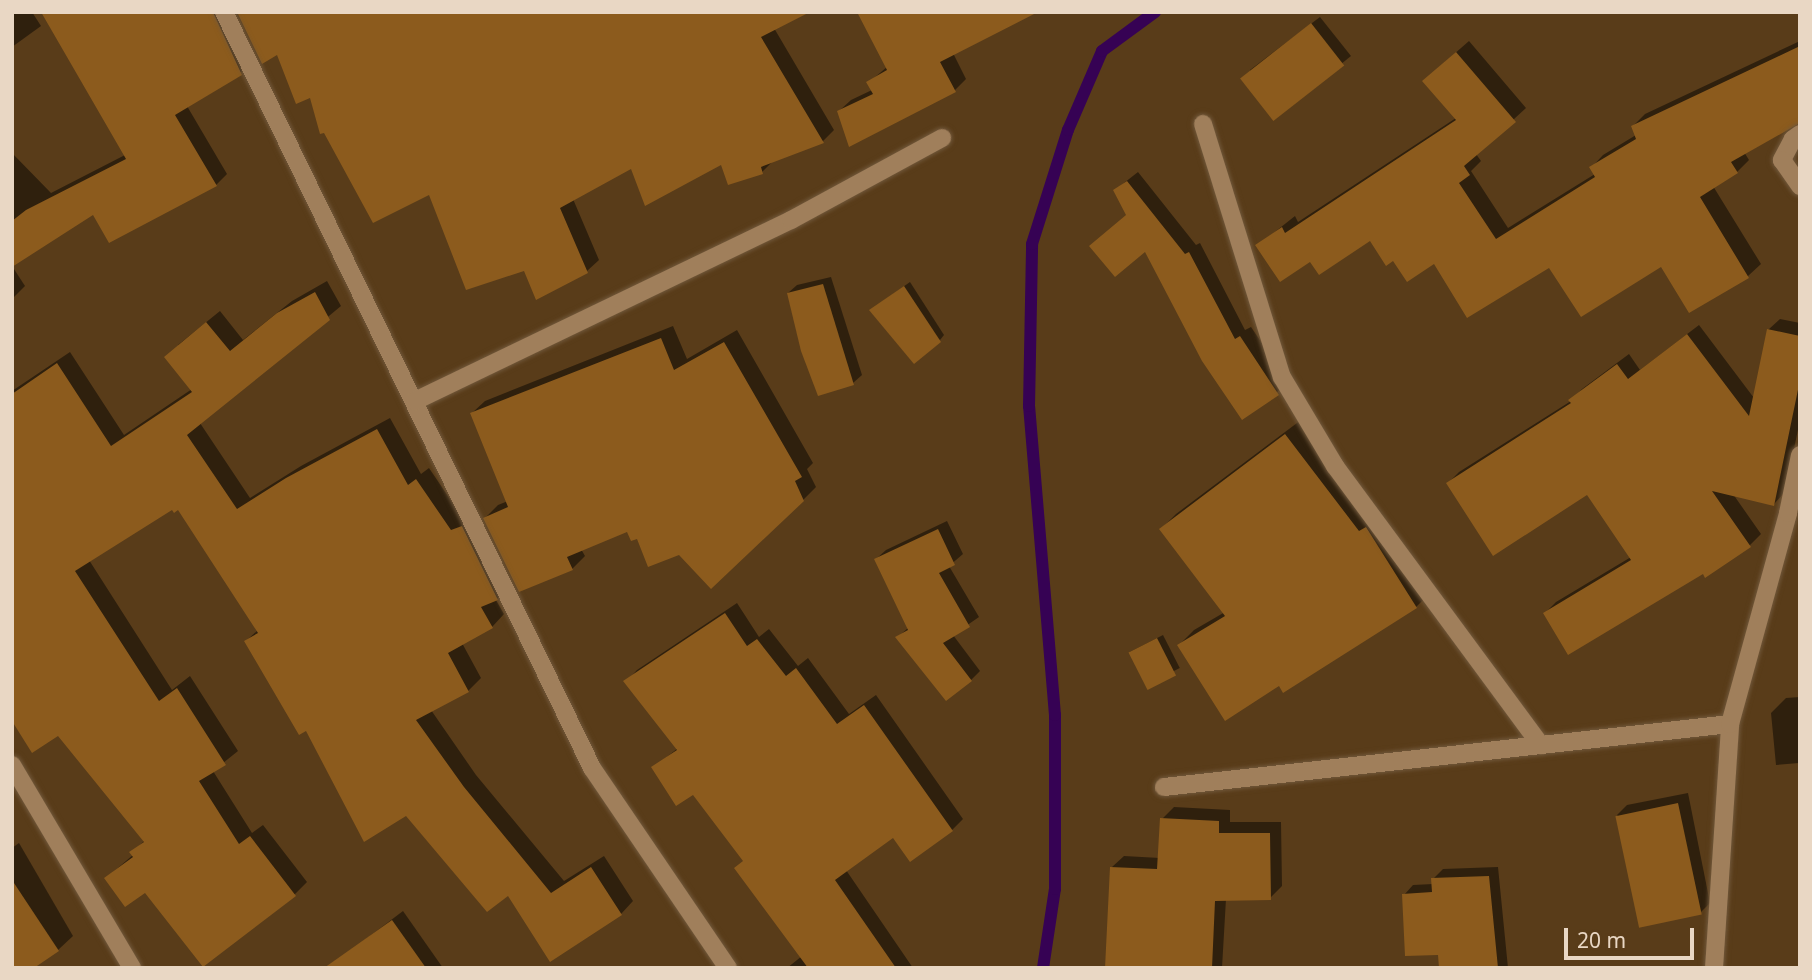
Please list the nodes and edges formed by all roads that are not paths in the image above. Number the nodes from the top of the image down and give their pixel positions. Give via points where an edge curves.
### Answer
1 (224, 12) edge
2 (1203, 124) dead end
3 (1800, 134) edge
4 (942, 138) dead end
5 (1800, 187) edge
6 (415, 401) junction
7 (1800, 455) edge
8 (1730, 724) junction
9 (1541, 745) junction
10 (12, 765) edge
11 (1164, 787) dead end
12 (132, 968) edge
13 (728, 968) edge
14 (1714, 968) edge

1 - 6 street
2 - 9 street via 1282,377 1335,466
3 - 5 street via 1782,160
4 - 6 street via 790,220
6 - 13 street via 593,768
7 - 8 street
8 - 9 street
8 - 14 street
9 - 11 street
10 - 12 street

